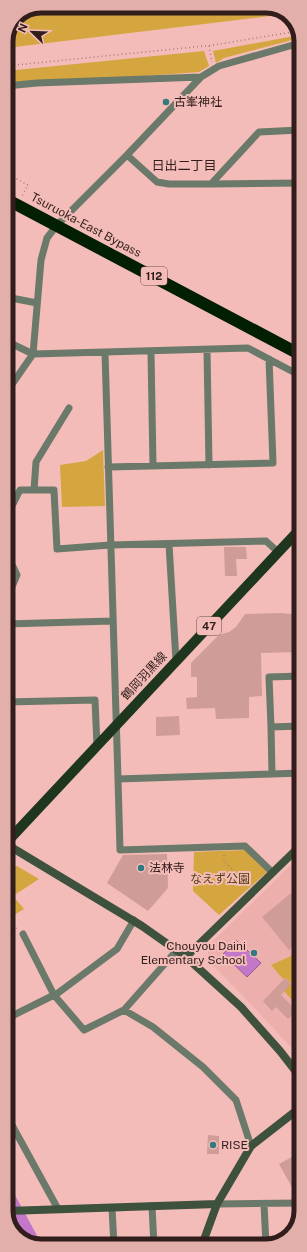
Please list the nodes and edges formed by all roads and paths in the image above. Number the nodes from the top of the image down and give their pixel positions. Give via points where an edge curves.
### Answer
1 (292, 32) edge
2 (294, 45) edge
3 (209, 46) junction
4 (13, 65) edge
5 (213, 70) junction
6 (201, 77) junction
7 (13, 85) edge
8 (294, 130) edge
9 (127, 155) junction
10 (13, 177) edge
11 (294, 183) edge
12 (211, 184) junction
13 (13, 201) edge
14 (13, 203) edge
15 (57, 225) junction
16 (13, 298) edge
17 (37, 303) junction
18 (13, 344) edge
19 (207, 350) junction
20 (151, 352) junction
21 (294, 352) edge
22 (105, 353) junction
23 (33, 354) junction
24 (269, 359) junction
25 (294, 373) edge
26 (13, 383) edge
27 (69, 408) dead end
28 (209, 465) junction
29 (153, 466) junction
30 (108, 467) junction
31 (34, 490) junction
32 (13, 504) edge
33 (294, 535) edge
34 (169, 544) junction
35 (110, 545) junction
36 (278, 552) junction
37 (13, 567) edge
38 (13, 584) edge
39 (112, 621) junction
40 (13, 624) edge
41 (176, 661) junction
42 (294, 676) edge
43 (13, 702) edge
44 (117, 724) junction
45 (294, 726) edge
46 (271, 727) junction
47 (96, 746) junction
48 (294, 772) edge
49 (272, 774) junction
50 (118, 779) junction
51 (13, 835) edge
52 (13, 847) edge
53 (224, 847) junction
54 (294, 852) edge
55 (272, 872) junction
56 (250, 886) dead end
57 (134, 920) junction
58 (13, 926) edge
59 (23, 934) joint
60 (177, 950) junction
61 (186, 957) junction
62 (54, 995) junction
63 (124, 1010) junction
64 (13, 1016) edge
65 (294, 1069) edge
66 (294, 1112) edge
67 (13, 1127) edge
68 (251, 1146) junction
69 (294, 1203) edge
70 (217, 1204) junction
71 (264, 1204) junction
72 (152, 1206) junction
73 (112, 1208) junction
74 (58, 1209) junction
75 (13, 1211) edge
76 (114, 1239) edge
77 (154, 1239) edge
78 (204, 1239) edge
79 (266, 1239) edge

1 - 3 path
2 - 5 street via 219,66
3 - 4 path
3 - 5 path
5 - 6 street
6 - 7 street
6 - 9 street
8 - 12 street via 258,132
9 - 12 street via 157,182
9 - 15 street
10 - 13 path via 28,185
11 - 12 street
14 - 15 highway, Tsuruoka-East Bypass / 112
15 - 17 street via 46,238
15 - 21 highway, Tsuruoka-East Bypass / 112
16 - 17 street
17 - 23 street
18 - 23 street
19 - 20 street
19 - 24 street via 248,348
19 - 28 street
20 - 22 street
20 - 29 street
22 - 23 street
22 - 30 street
23 - 26 street
24 - 25 street
24 - 28 street via 272,463
27 - 31 street via 36,462
28 - 29 street
29 - 30 street
30 - 35 street
31 - 32 street via 20,490
31 - 35 street via 54,490 57,549
33 - 36 main road, 鶴岡羽黒線 / 47
34 - 35 street
34 - 36 street via 266,541
34 - 41 street
35 - 39 street
36 - 41 main road, 鶴岡羽黒線 / 47
37 - 38 street via 17,575
39 - 40 street
39 - 44 street
41 - 44 main road, 鶴岡羽黒線 / 47
42 - 46 street via 269,677
43 - 47 street via 95,700
44 - 47 main road, 鶴岡羽黒線 / 47
44 - 50 street
45 - 46 street
46 - 49 street
47 - 51 main road, 鶴岡羽黒線 / 47
48 - 49 street
49 - 50 street
50 - 53 street via 120,850
52 - 57 street
53 - 55 street via 245,846
53 - 56 path via 224,861
54 - 55 street
55 - 61 street
57 - 60 street
57 - 62 street via 117,949
58 - 59 path
59 - 62 street
60 - 61 street
60 - 63 street
61 - 65 street via 241,1007
62 - 63 street via 84,1030
62 - 64 street
63 - 68 street via 153,1027 203,1067 236,1100
66 - 68 street
67 - 74 street
68 - 70 street
69 - 71 street
70 - 71 street
70 - 72 street
70 - 78 street
71 - 79 street
72 - 73 street
72 - 77 street
73 - 74 street
73 - 76 street
74 - 75 street

